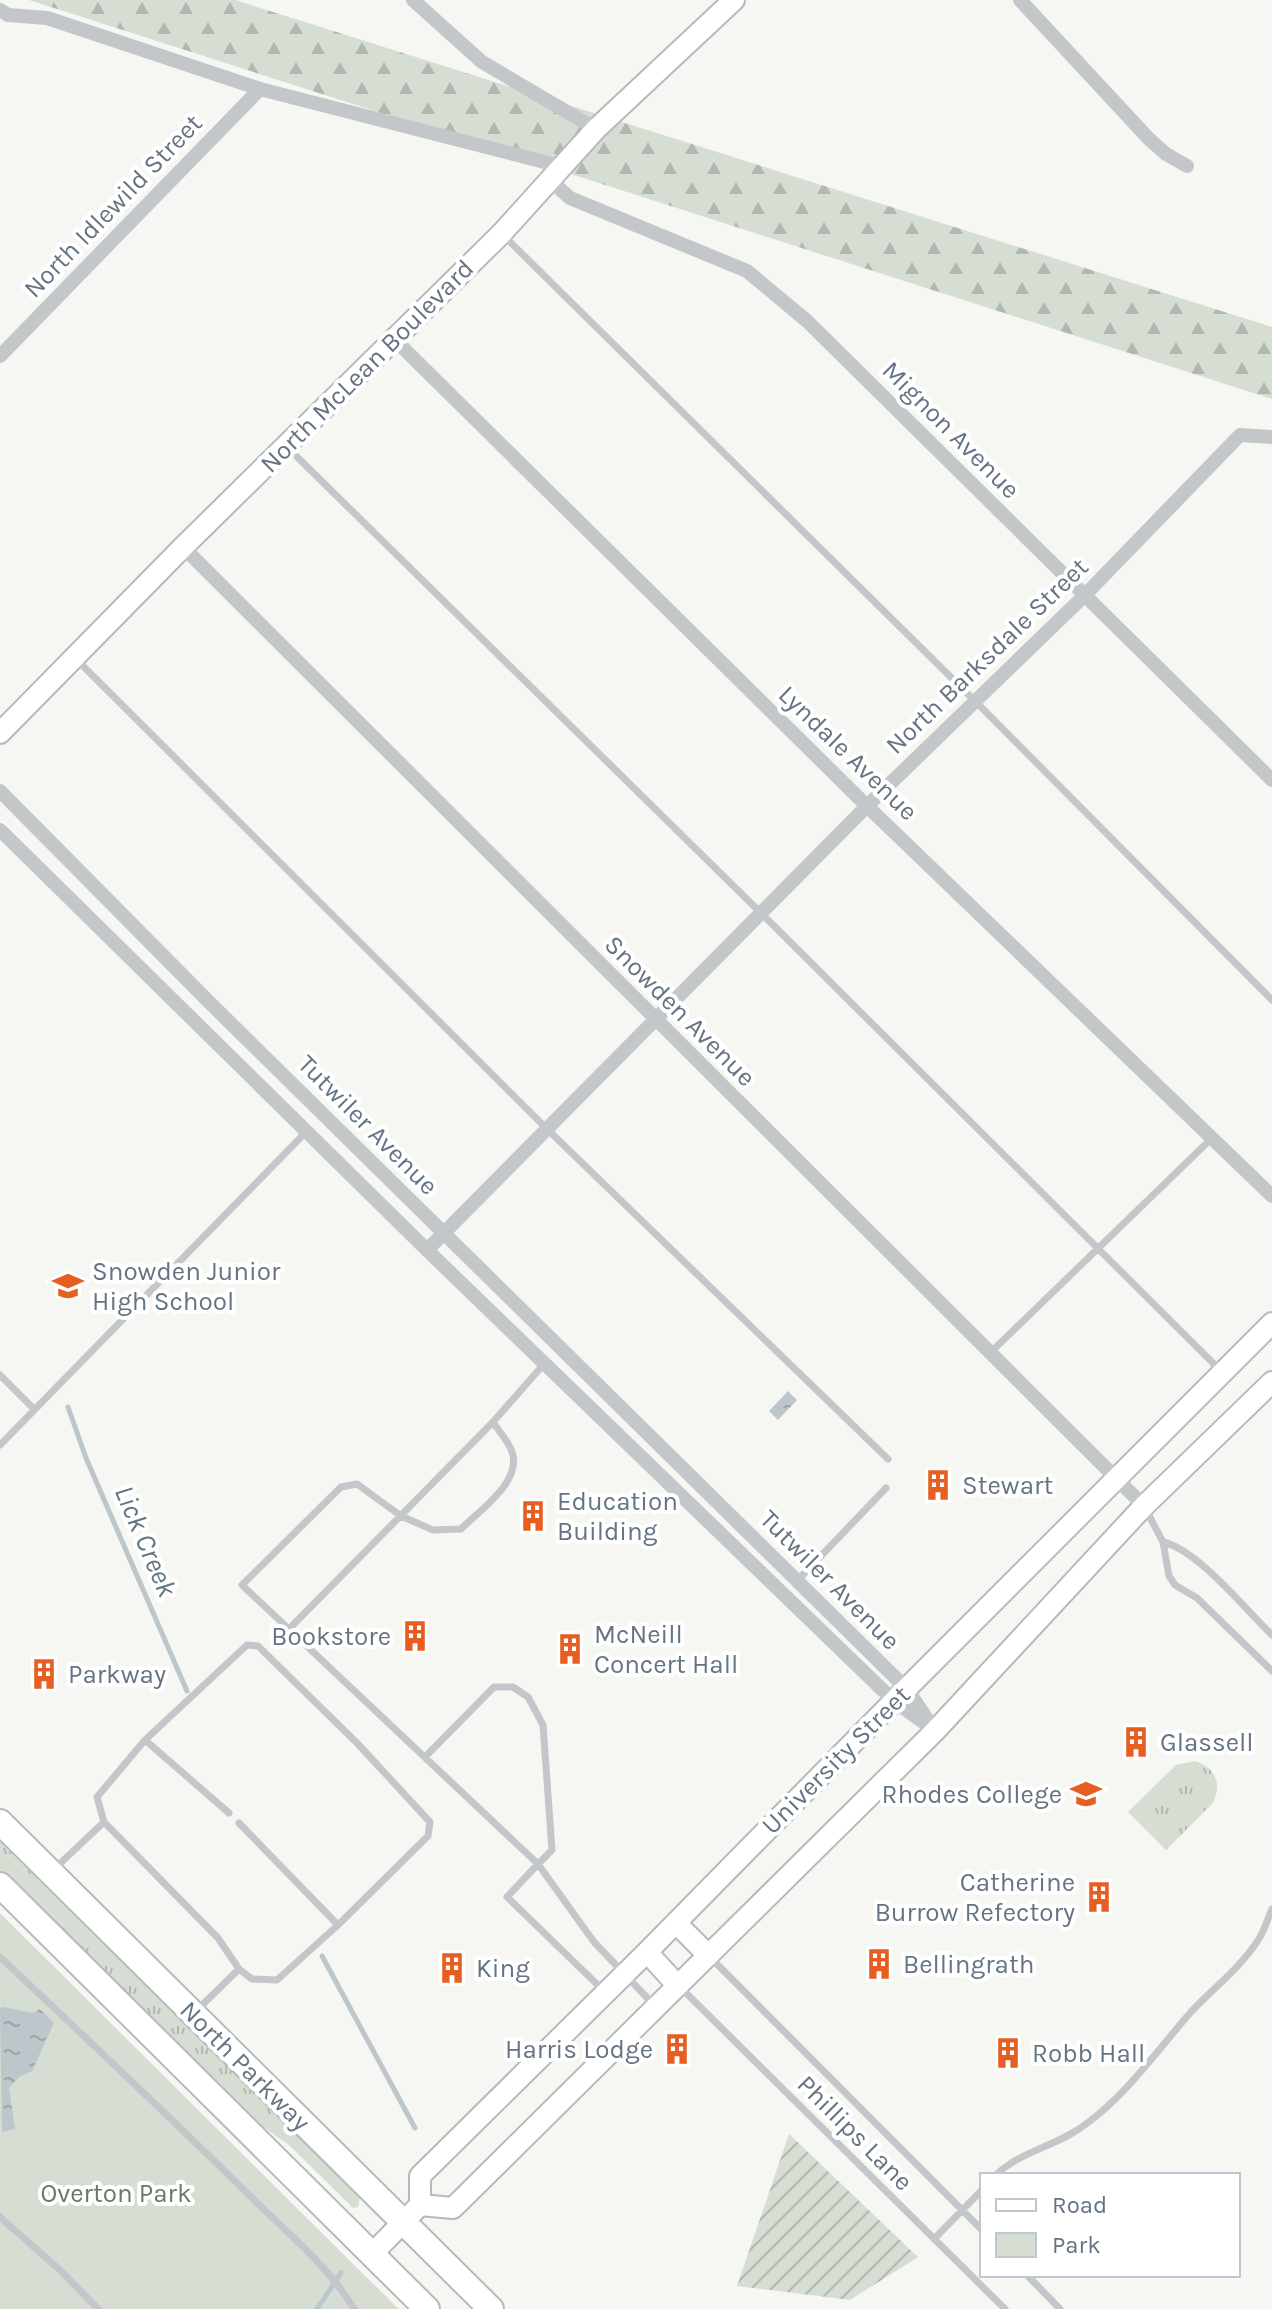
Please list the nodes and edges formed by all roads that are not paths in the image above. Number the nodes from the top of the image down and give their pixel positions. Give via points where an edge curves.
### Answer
1 (413, 0) edge
2 (1020, 0) edge
3 (729, 2) edge
4 (3, 16) edge
5 (260, 89) junction
6 (596, 129) junction
7 (1187, 166) dead end
8 (557, 174) junction
9 (501, 234) junction
10 (395, 340) junction
11 (0, 356) edge
12 (1272, 437) edge
13 (286, 446) junction
14 (183, 547) junction
15 (1084, 596) junction
16 (74, 658) junction
17 (975, 701) junction
18 (0, 733) edge
19 (1272, 780) edge
20 (0, 791) edge
21 (867, 806) junction
22 (0, 830) edge
23 (761, 913) junction
24 (1272, 1000) edge
25 (209, 1002) junction
26 (193, 1020) junction
27 (655, 1021) junction
28 (547, 1129) junction
29 (306, 1132) junction
30 (1212, 1138) junction
31 (1272, 1196) edge
32 (444, 1234) junction
33 (1098, 1248) junction
34 (427, 1250) junction
35 (1272, 1323) edge
36 (560, 1348) junction
37 (990, 1353) junction
38 (544, 1364) junction
39 (1223, 1373) junction
40 (0, 1375) edge
41 (1272, 1382) edge
42 (34, 1409) junction
43 (493, 1422) junction
44 (0, 1445) edge
45 (672, 1458) junction
46 (888, 1459) dead end
47 (657, 1473) junction
48 (1116, 1478) junction
49 (886, 1488) dead end
50 (1144, 1506) junction
51 (401, 1516) junction
52 (1163, 1542) junction
53 (797, 1581) junction
54 (288, 1630) junction
55 (1272, 1635) edge
56 (1272, 1671) edge
57 (900, 1695) junction
58 (935, 1731) junction
59 (145, 1740) junction
60 (425, 1757) junction
61 (229, 1813) dead end
62 (0, 1822) edge
63 (104, 1822) junction
64 (239, 1823) dead end
65 (538, 1864) junction
66 (51, 1872) junction
67 (0, 1885) edge
68 (1272, 1909) edge
69 (676, 1923) junction
70 (338, 1925) junction
71 (647, 1952) junction
72 (708, 1955) junction
73 (0, 1957) edge
74 (239, 1969) junction
75 (625, 1974) junction
76 (677, 1985) junction
77 (606, 1993) junction
78 (656, 2006) junction
79 (193, 2015) junction
80 (999, 2173) edge
81 (980, 2192) edge
82 (962, 2210) junction
83 (412, 2214) junction
84 (0, 2217) edge
85 (980, 2228) edge
86 (934, 2239) junction
87 (372, 2254) junction
88 (1029, 2277) edge
89 (98, 2309) edge
90 (354, 2309) edge
91 (427, 2309) edge
92 (491, 2309) edge
93 (1005, 2309) edge
94 (1060, 2309) edge

1 - 6 street via 482,62
2 - 7 street via 1149,139
3 - 6 main road, North McLean Boulevard
4 - 5 street via 47,18
5 - 8 street
5 - 11 street, North Idlewild Street
6 - 8 main road, North McLean Boulevard
8 - 9 main road, North McLean Boulevard
8 - 15 street, Mignon Avenue via 570,198 747,271 807,321
9 - 10 main road, North McLean Boulevard
9 - 17 lane
10 - 13 main road, North McLean Boulevard
10 - 21 street, Lyndale Avenue
12 - 15 street, North Barksdale Street via 1240,435
13 - 14 main road, North McLean Boulevard
13 - 23 lane
14 - 16 main road, North McLean Boulevard
14 - 27 street, Snowden Avenue
15 - 17 street, North Barksdale Street
15 - 19 street, Mignon Avenue
16 - 18 main road, North McLean Boulevard
16 - 28 lane
17 - 21 street, North Barksdale Street
17 - 24 lane
20 - 25 street, Tutwiler Avenue
21 - 23 street, North Barksdale Street
21 - 30 street, Lyndale Avenue
22 - 26 street, Tutwiler Avenue
23 - 27 street, North Barksdale Street
23 - 33 lane
25 - 26 street
25 - 32 street, Tutwiler Avenue
26 - 29 street, Tutwiler Avenue
27 - 28 street, North Barksdale Street
27 - 37 street, Snowden Avenue
28 - 32 street, North Barksdale Street
28 - 46 lane
29 - 34 street, Tutwiler Avenue
29 - 42 lane
30 - 31 street, Lyndale Avenue
30 - 33 lane
32 - 34 street, North Barksdale Street
32 - 36 street, Tutwiler Avenue
33 - 37 lane
33 - 39 lane
34 - 38 street, Tutwiler Avenue
35 - 39 main road, University Street
36 - 38 street
36 - 45 street, Tutwiler Avenue
37 - 48 street, Snowden Avenue
38 - 43 lane
38 - 47 street, Tutwiler Avenue
39 - 48 main road, University Street
40 - 42 lane
41 - 50 main road, University Street
42 - 44 lane
43 - 51 lane
43 - 51 lane via 512,1450 514,1468 502,1489 461,1529 433,1530
45 - 47 street
45 - 53 street, Tutwiler Avenue
47 - 57 street, Tutwiler Avenue
48 - 50 street, Snowden Avenue
48 - 57 main road, University Street
49 - 53 lane
50 - 52 lane
50 - 58 main road, University Street
51 - 54 lane
51 - 54 lane via 357,1484 341,1487 242,1585
52 - 55 lane via 1194,1558
52 - 56 lane via 1175,1585 1197,1598
53 - 57 street, Tutwiler Avenue
54 - 60 lane
57 - 58 street, Tutwiler Avenue
57 - 69 main road, University Street
58 - 72 main road, University Street
59 - 61 lane
59 - 63 lane via 97,1797
59 - 70 lane via 247,1645 258,1646 430,1822 428,1836
60 - 65 lane
60 - 65 lane via 494,1687 513,1687 528,1697 543,1725 552,1850
62 - 66 main road, North Parkway
63 - 66 lane
63 - 74 lane via 218,1938
64 - 70 lane
65 - 75 lane via 594,1942
65 - 77 lane via 507,1897
66 - 79 main road, North Parkway
67 - 87 main road, North Parkway
68 - 80 lane via 1243,1960 1134,2080 1086,2125 1024,2154
69 - 71 main road, University Street
69 - 72 main road
70 - 74 lane via 277,1980 252,1979
71 - 75 main road, University Street
71 - 76 main road
72 - 76 main road, University Street
72 - 82 lane, Phillips Lane
73 - 90 lane via 138,2086 344,2292
74 - 79 lane
75 - 77 main road, University Street
75 - 78 lane
76 - 78 main road, University Street
76 - 86 lane, Phillips Lane
77 - 83 main road, University Street via 420,2176
78 - 83 main road, University Street via 453,2208
79 - 83 main road, North Parkway
81 - 82 lane
82 - 85 lane, Phillips Lane
82 - 86 lane
83 - 87 main road
83 - 92 main road, North Parkway
84 - 89 lane
86 - 93 lane, Phillips Lane
87 - 91 main road, North Parkway
88 - 94 lane

